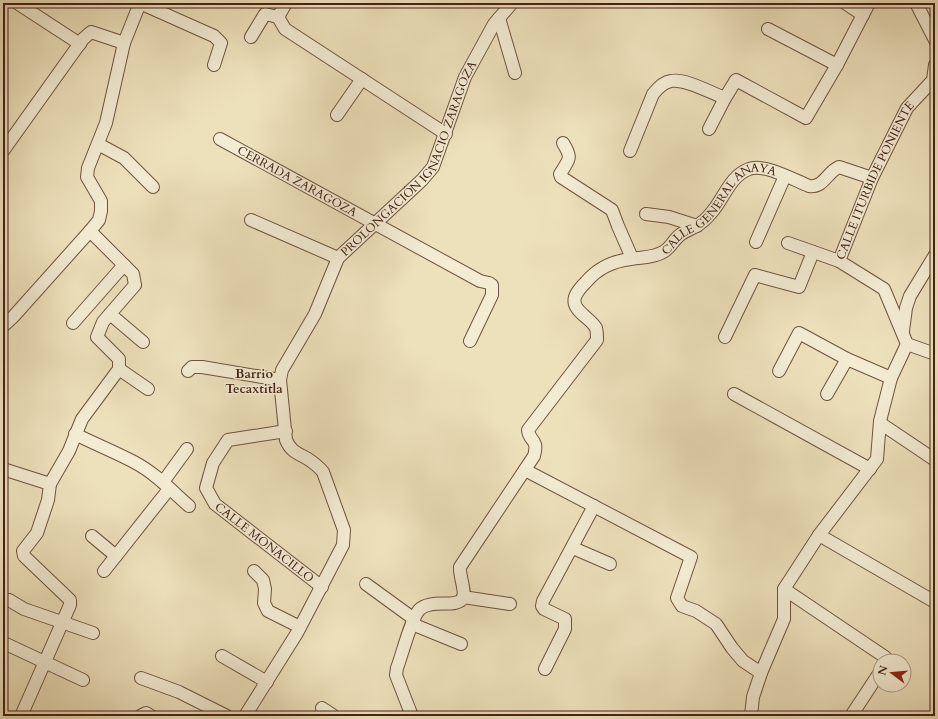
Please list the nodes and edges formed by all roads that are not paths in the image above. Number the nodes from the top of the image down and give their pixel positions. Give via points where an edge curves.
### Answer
1 (17, 3) edge
2 (140, 3) edge
3 (286, 3) edge
4 (512, 3) edge
5 (845, 3) edge
6 (869, 3) edge
7 (916, 3) edge
8 (863, 15) junction
9 (278, 17) junction
10 (499, 18) junction
11 (768, 28) dead end
12 (251, 37) dead end
13 (934, 38) edge
14 (124, 43) junction
15 (80, 44) junction
16 (214, 65) dead end
17 (837, 65) junction
18 (935, 65) edge
19 (515, 73) dead end
20 (362, 79) junction
21 (725, 98) junction
22 (337, 115) dead end
23 (709, 129) dead end
24 (446, 134) junction
25 (220, 139) dead end
26 (563, 143) dead end
27 (98, 144) junction
28 (3, 151) edge
29 (630, 151) dead end
30 (785, 176) junction
31 (872, 178) junction
32 (153, 187) dead end
33 (646, 214) dead end
34 (252, 220) dead end
35 (374, 223) junction
36 (697, 226) junction
37 (90, 231) junction
38 (756, 242) dead end
39 (788, 243) dead end
40 (813, 252) junction
41 (935, 255) edge
42 (338, 258) junction
43 (632, 258) junction
44 (839, 261) junction
45 (124, 265) junction
46 (110, 314) junction
47 (73, 323) dead end
48 (3, 326) edge
49 (902, 332) junction
50 (725, 337) dead end
51 (470, 341) dead end
52 (143, 342) dead end
53 (907, 344) junction
54 (935, 354) edge
55 (847, 359) junction
56 (119, 369) junction
57 (188, 371) dead end
58 (778, 371) dead end
59 (891, 378) junction
60 (280, 380) junction
61 (148, 389) dead end
62 (734, 394) dead end
63 (827, 394) dead end
64 (880, 423) junction
65 (286, 431) junction
66 (75, 434) junction
67 (187, 449) dead end
68 (935, 460) edge
69 (3, 469) edge
70 (870, 469) junction
71 (525, 470) junction
72 (50, 484) junction
73 (166, 486) junction
74 (190, 506) dead end
75 (594, 506) junction
76 (92, 536) dead end
77 (819, 536) junction
78 (572, 548) junction
79 (116, 556) junction
80 (610, 564) dead end
81 (104, 571) dead end
82 (254, 571) dead end
83 (366, 584) dead end
84 (322, 587) junction
85 (784, 590) junction
86 (463, 598) junction
87 (9, 600) dead end
88 (935, 602) edge
89 (510, 604) dead end
90 (62, 622) junction
91 (413, 622) junction
92 (300, 627) junction
93 (93, 633) dead end
94 (6, 644) dead end
95 (461, 644) dead end
96 (879, 653) edge
97 (222, 656) dead end
98 (45, 662) junction
99 (546, 669) dead end
100 (761, 673) junction
101 (141, 678) dead end
102 (83, 680) dead end
103 (267, 682) junction
104 (872, 684) edge
105 (322, 708) dead end
106 (21, 716) edge
107 (140, 716) edge
108 (151, 716) edge
109 (227, 716) edge
110 (245, 716) edge
111 (334, 716) edge
112 (412, 716) edge
113 (751, 716) edge
114 (851, 716) edge

1 - 15 street
2 - 14 street
2 - 16 street via 214,36 221,44
3 - 9 street
4 - 10 street, PROLONGACIÓN IGNACIO ZARAGOZA
5 - 8 street
6 - 8 street
7 - 13 street
8 - 17 street
9 - 12 street via 266,14
9 - 20 street via 285,29
10 - 19 street
10 - 24 street, PROLONGACIÓN IGNACIO ZARAGOZA via 465,77
11 - 17 street
14 - 15 street via 91,32
14 - 27 street via 113,96
15 - 28 street
17 - 21 street via 806,118 736,80
18 - 31 street, CALLE ITURBIDE PONIENTE via 933,80 907,108
20 - 22 street
20 - 24 street
21 - 23 street
21 - 29 street via 684,82 670,81 654,94
24 - 35 street, PROLONGACIÓN IGNACIO ZARAGOZA via 433,167
25 - 35 street, CERRADA ZARAGOZA
26 - 43 street via 570,158 560,174 561,177 612,210
27 - 32 street via 124,158
27 - 37 street via 87,177 101,201 101,211
30 - 31 street, CALLE GENERAL ANAYA via 815,187 839,167
30 - 36 street, CALLE GENERAL ANAYA via 762,168 740,173 712,212
30 - 38 street
31 - 44 street, CALLE ITURBIDE PONIENTE
33 - 36 street via 669,217
34 - 42 street
35 - 42 street, PROLONGACIÓN IGNACIO ZARAGOZA
35 - 51 street, CERRADA ZARAGOZA via 492,286 492,295
36 - 43 street, CALLE GENERAL ANAYA via 679,236 662,253
37 - 45 street
37 - 48 street
39 - 40 street
40 - 44 street
40 - 50 street via 799,287 754,275
41 - 49 street via 910,296
42 - 60 street, PROLONGACIÓN IGNACIO ZARAGOZA via 315,314 282,370
43 - 71 street, CALLE GENERAL ANAYA via 603,267 589,278 575,296 578,309 595,327 596,340 528,430 536,447 534,456
44 - 49 street, CALLE ITURBIDE PONIENTE via 884,289
45 - 46 street via 133,274 135,285
45 - 47 street
46 - 52 street
46 - 56 street via 103,322 97,337 119,359
49 - 53 street, CALLE ITURBIDE PONIENTE
53 - 54 street
53 - 59 street
55 - 58 street via 799,333
55 - 59 street
55 - 63 street
56 - 61 street
56 - 66 street via 82,419
57 - 60 street via 202,367
59 - 64 street
60 - 65 street, PROLONGACIÓN IGNACIO ZARAGOZA
62 - 70 street
64 - 68 street
64 - 70 street via 877,459
65 - 84 street, PROLONGACIÓN IGNACIO ZARAGOZA via 289,448 318,466 323,472 344,530 343,545
65 - 84 street, CALLE MONACILLO via 228,440 213,463 206,488 215,504
66 - 72 street via 69,451
66 - 73 street via 135,462
67 - 73 street
69 - 72 street
70 - 77 street
71 - 75 street
71 - 86 street via 460,567
72 - 90 street via 48,500 37,533 23,551 24,556 70,600 70,606
73 - 74 street
73 - 79 street
75 - 78 street
75 - 100 street via 691,557 676,598 682,606 696,611 716,624 743,661
76 - 79 street
77 - 85 street
77 - 88 street
78 - 80 street
78 - 99 street via 542,606 565,619 566,623
79 - 81 street
82 - 92 street via 263,580 264,603 268,611
83 - 91 street
84 - 92 street, PROLONGACIÓN IGNACIO ZARAGOZA
85 - 96 street
85 - 100 street via 784,619
86 - 89 street
86 - 91 street via 453,603 431,603 419,610
87 - 90 street via 24,609
90 - 93 street
90 - 98 street
91 - 95 street
91 - 112 street via 396,675
92 - 103 street, PROLONGACIÓN IGNACIO ZARAGOZA
94 - 98 street
97 - 103 street
98 - 102 street
98 - 106 street
100 - 113 street via 753,697
101 - 109 street via 179,692
103 - 110 street, PROLONGACIÓN IGNACIO ZARAGOZA
104 - 114 street
105 - 111 street
107 - 108 street via 146,713

